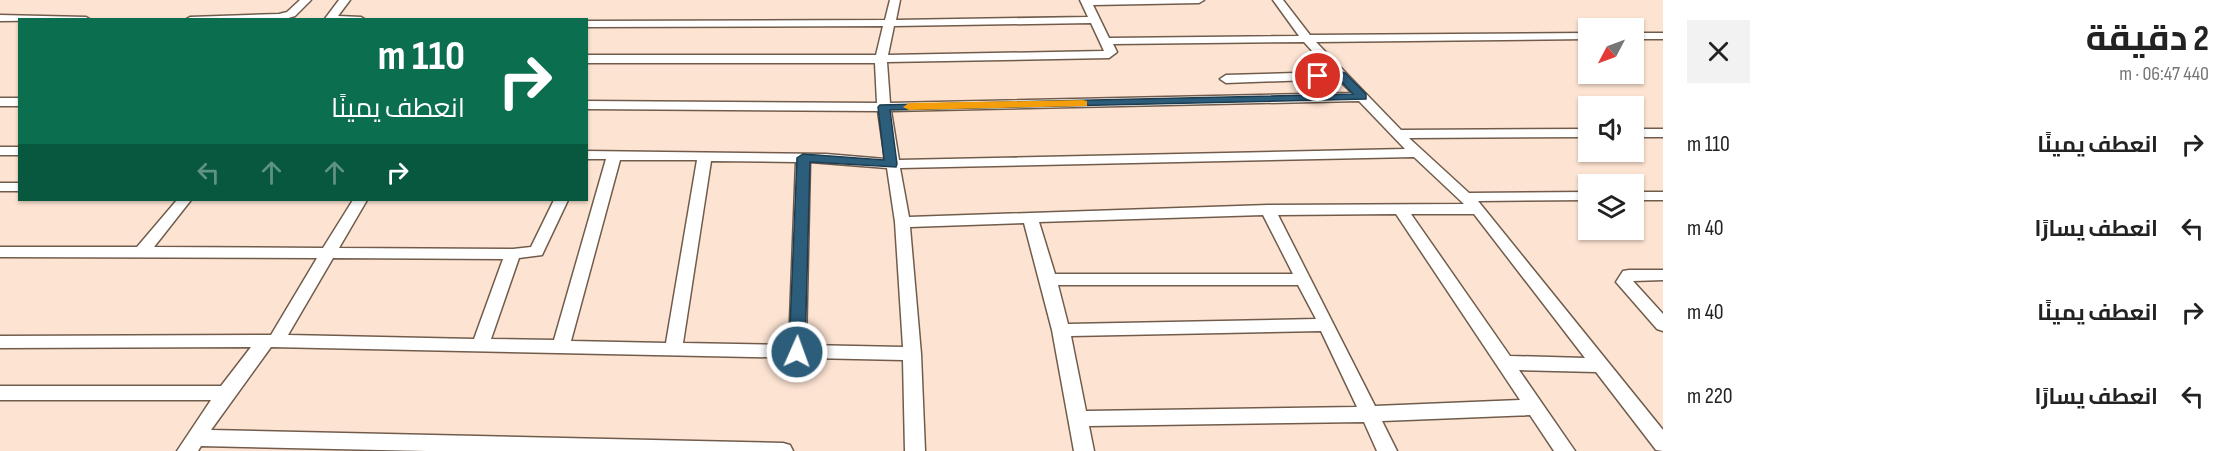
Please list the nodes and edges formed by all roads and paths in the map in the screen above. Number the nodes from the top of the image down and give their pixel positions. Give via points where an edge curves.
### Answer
1 (306, 0) edge
2 (345, 0) edge
3 (895, 0) edge
4 (1199, 0) edge
5 (1278, 0) edge
6 (1086, 1) edge
7 (0, 18) edge
8 (18, 18) edge
9 (249, 18) edge
10 (331, 18) edge
11 (1095, 20) junction
12 (888, 23) junction
13 (588, 24) edge
14 (1578, 36) edge
15 (1644, 36) edge
16 (1663, 36) edge
17 (1306, 39) junction
18 (1106, 41) junction
19 (588, 59) edge
20 (881, 59) junction
21 (1342, 75) junction
22 (1226, 79) dead end
23 (1362, 97) junction
24 (0, 102) edge
25 (18, 102) edge
26 (588, 105) edge
27 (884, 107) junction
28 (1578, 133) edge
29 (1644, 133) edge
30 (1663, 133) edge
31 (1397, 134) junction
32 (1416, 153) junction
33 (588, 155) edge
34 (614, 155) junction
35 (705, 156) junction
36 (803, 158) junction
37 (891, 164) junction
38 (0, 187) edge
39 (18, 187) edge
40 (1578, 196) edge
41 (1644, 196) edge
42 (1663, 196) edge
43 (1467, 197) junction
44 (183, 201) edge
45 (359, 201) edge
46 (561, 201) edge
47 (1400, 209) junction
48 (1478, 209) junction
49 (1268, 210) junction
50 (1029, 218) junction
51 (902, 222) junction
52 (0, 252) edge
53 (141, 253) junction
54 (330, 254) junction
55 (513, 254) junction
56 (1663, 275) edge
57 (1049, 279) junction
58 (1304, 279) junction
59 (1327, 325) junction
60 (1663, 325) edge
61 (1061, 330) junction
62 (0, 342) edge
63 (271, 342) junction
64 (480, 347) junction
65 (560, 348) junction
66 (674, 350) junction
67 (797, 352) junction
68 (912, 354) junction
69 (1504, 363) junction
70 (1602, 365) junction
71 (0, 393) edge
72 (226, 393) junction
73 (1535, 407) junction
74 (1368, 414) junction
75 (1077, 419) junction
76 (192, 444) edge
77 (1663, 444) edge
78 (512, 447) edge
79 (783, 451) edge
80 (915, 451) edge
81 (1084, 451) edge
82 (1387, 451) edge
83 (1565, 451) edge

1 - 9 street via 291,14
2 - 10 street
3 - 12 street
4 - 6 street
5 - 17 street
6 - 11 street
7 - 8 street
11 - 12 street
11 - 18 street
12 - 13 street
12 - 20 street
14 - 17 street
15 - 16 street
17 - 18 street
17 - 21 street
18 - 20 street via 1111,52 1106,55
19 - 20 street
20 - 27 street
21 - 22 street
21 - 23 street
23 - 27 street
23 - 31 street
24 - 25 street
26 - 27 street
27 - 37 street
28 - 31 street
29 - 30 street
31 - 32 street
32 - 37 street
32 - 43 street
33 - 34 street
34 - 35 street
34 - 65 street
35 - 36 street
35 - 66 street
36 - 37 street
36 - 67 street
37 - 51 street
38 - 39 street
40 - 43 street
41 - 42 street
43 - 48 street
44 - 53 street
45 - 54 street
46 - 55 street via 537,251
47 - 48 street
47 - 49 street
47 - 69 street
48 - 70 street
49 - 50 street
49 - 58 street
50 - 51 street
50 - 57 street
51 - 68 street
52 - 53 street
53 - 54 street
54 - 55 street
54 - 63 street
55 - 64 street
56 - 60 street via 1629,275 1624,282
57 - 58 street
57 - 61 street
58 - 59 street
59 - 61 street
59 - 74 street
61 - 75 street
62 - 63 street
63 - 64 street
63 - 72 street
64 - 65 street
65 - 66 street
66 - 67 street
67 - 68 street
68 - 80 street
69 - 70 street
69 - 73 street
70 - 77 street
71 - 72 street
72 - 76 street
73 - 74 street
73 - 83 street
74 - 75 street
74 - 82 street
75 - 81 street
76 - 78 street
78 - 79 street

